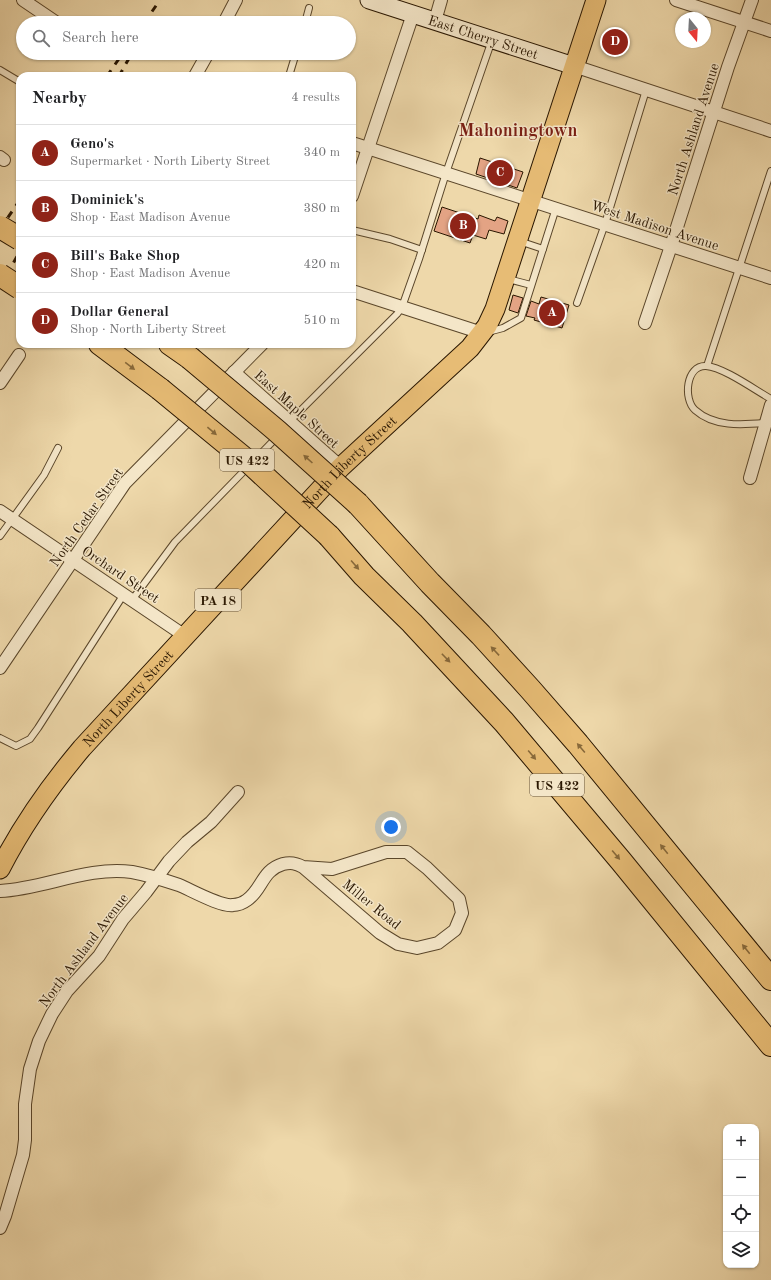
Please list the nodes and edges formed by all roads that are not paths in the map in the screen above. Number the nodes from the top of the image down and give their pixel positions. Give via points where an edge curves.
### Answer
1 (23, 0) edge
2 (236, 0) edge
3 (370, 0) edge
4 (441, 0) edge
5 (596, 0) edge
6 (676, 0) edge
7 (752, 0) edge
8 (309, 8) dead end
9 (413, 14) junction
10 (47, 16) edge
11 (228, 16) edge
12 (307, 16) edge
13 (434, 21) junction
14 (744, 22) junction
15 (771, 31) edge
16 (492, 40) junction
17 (204, 60) edge
18 (294, 60) edge
19 (574, 66) junction
20 (0, 70) edge
21 (198, 72) edge
22 (290, 72) edge
23 (16, 80) edge
24 (646, 90) junction
25 (714, 112) junction
26 (771, 131) edge
27 (356, 144) edge
28 (368, 148) junction
29 (771, 171) edge
30 (446, 173) junction
31 (356, 184) edge
32 (531, 200) junction
33 (556, 208) junction
34 (604, 224) junction
35 (0, 227) edge
36 (356, 231) edge
37 (16, 237) edge
38 (517, 241) junction
39 (671, 246) junction
40 (543, 249) junction
41 (422, 250) junction
42 (740, 268) junction
43 (0, 275) edge
44 (505, 278) junction
45 (771, 278) edge
46 (16, 285) edge
47 (531, 285) junction
48 (356, 292) edge
49 (577, 303) dead end
50 (402, 307) junction
51 (645, 323) dead end
52 (482, 333) junction
53 (105, 348) edge
54 (176, 348) edge
55 (258, 348) edge
56 (19, 356) dead end
57 (708, 366) junction
58 (234, 372) junction
59 (0, 383) edge
60 (771, 399) edge
61 (771, 405) edge
62 (290, 422) junction
63 (765, 423) junction
64 (58, 448) dead end
65 (341, 467) junction
66 (750, 478) dead end
67 (0, 511) edge
68 (12, 519) junction
69 (0, 536) edge
70 (73, 560) junction
71 (128, 597) junction
72 (185, 636) junction
73 (0, 668) edge
74 (0, 738) edge
75 (238, 792) dead end
76 (303, 867) junction
77 (0, 869) edge
78 (156, 878) junction
79 (0, 891) edge
80 (771, 979) edge
81 (771, 1045) edge
82 (0, 1228) edge

1 - 10 street
2 - 11 street
3 - 9 street, East Cherry Street
4 - 13 street
5 - 19 main road, North Liberty Street / PA 18
6 - 14 street
7 - 14 street, North Ashland Avenue
8 - 12 lane
9 - 13 street, East Cherry Street
9 - 28 street
13 - 16 street, East Cherry Street
14 - 15 street
14 - 25 street, North Ashland Avenue
16 - 19 street, East Cherry Street
16 - 30 lane
17 - 21 street
18 - 22 lane
19 - 24 street
19 - 32 main road, North Liberty Street / PA 18
20 - 23 lane
24 - 25 street
24 - 34 lane
25 - 26 street
25 - 39 street, North Ashland Avenue
27 - 28 street, West Madison Avenue
28 - 30 street, West Madison Avenue
28 - 31 street
29 - 42 lane
30 - 32 street, West Madison Avenue
30 - 41 lane
32 - 33 street, West Madison Avenue
32 - 38 main road, North Liberty Street / PA 18
33 - 34 street, West Madison Avenue
33 - 40 lane
34 - 39 street, West Madison Avenue
34 - 49 lane
35 - 37 highway, bridge
36 - 41 lane
38 - 40 lane
38 - 44 main road, North Liberty Street / PA 18
39 - 42 street, West Madison Avenue
39 - 51 street, North Ashland Avenue
40 - 47 lane
41 - 50 lane
42 - 45 street, West Madison Avenue
42 - 57 lane
43 - 46 highway, bridge
44 - 47 lane
44 - 52 main road, North Liberty Street / PA 18 via 492,318
47 - 52 lane via 521,318 504,328
48 - 50 street
50 - 52 street
50 - 62 lane
52 - 65 main road, North Liberty Street / PA 18 via 464,355
53 -> 81 highway, US 422, bridge via 250,463 329,536 504,722
80 -> 54 highway, US 422, bridge via 530,689 358,504 277,431
55 - 58 street, North Cedar Street
56 - 59 street
57 - 60 lane via 727,373
57 - 63 lane via 696,369 692,375 688,396 694,409 709,419 726,424
58 - 62 street, East Maple Street
58 - 70 street, North Cedar Street via 125,483
61 - 63 street
62 - 65 street, East Maple Street
62 - 71 lane via 175,542
63 - 66 street
64 - 68 lane via 44,475
65 - 72 main road, North Liberty Street / PA 18
67 - 68 street, Orchard Street
68 - 69 lane
68 - 70 street, Orchard Street
70 - 71 street, Orchard Street
70 - 73 street, North Cedar Street
71 - 72 street, Orchard Street
71 - 74 lane via 30,739 16,746
72 - 77 main road, North Liberty Street / PA 18 via 63,770 22,828
75 - 78 street, North Ashland Avenue via 211,822 182,846
76 - 76 street, Miller Road via 332,869 386,852 407,852 459,899 462,913 455,930 438,943 416,948 398,944 380,933
76 - 78 street, Miller Road via 296,863 279,865 271,870 247,900 234,905 223,904
78 - 79 street, Miller Road via 132,872 96,872 17,890
78 - 82 street, North Ashland Avenue via 99,956 67,991 39,1041 30,1069 25,1104 23,1155

